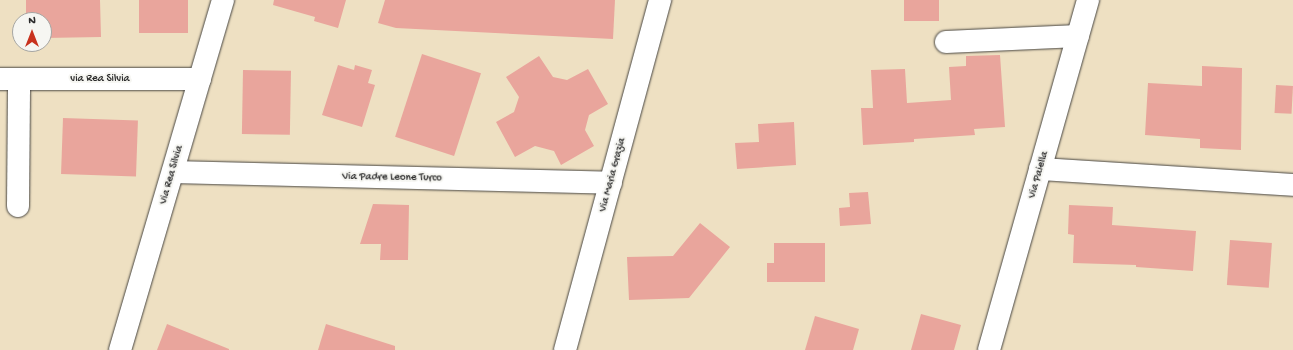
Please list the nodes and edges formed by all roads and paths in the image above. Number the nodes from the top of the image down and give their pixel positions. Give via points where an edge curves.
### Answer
1 (223, 0) edge
2 (660, 0) edge
3 (1088, 0) edge
4 (1078, 36) junction
5 (946, 42) dead end
6 (9, 79) edge
7 (200, 79) junction
8 (1040, 168) junction
9 (173, 172) junction
10 (611, 183) junction
11 (1293, 184) edge
12 (18, 206) dead end
13 (120, 350) edge
14 (565, 350) edge
15 (989, 350) edge

1 - 7 street, Via Rea Silvia
2 - 10 street, Via Maria Grazia
3 - 4 street, Via Paiella
4 - 5 street
4 - 8 street, Via Paiella
6 - 7 street, via Rea Silvia
6 - 12 street
7 - 9 street, Via Rea Silvia
8 - 11 street
8 - 15 street, Via Paiella
9 - 10 street, Via Padre Leone Turco
9 - 13 street, Via Rea Silvia
10 - 14 street, Via Maria Grazia

